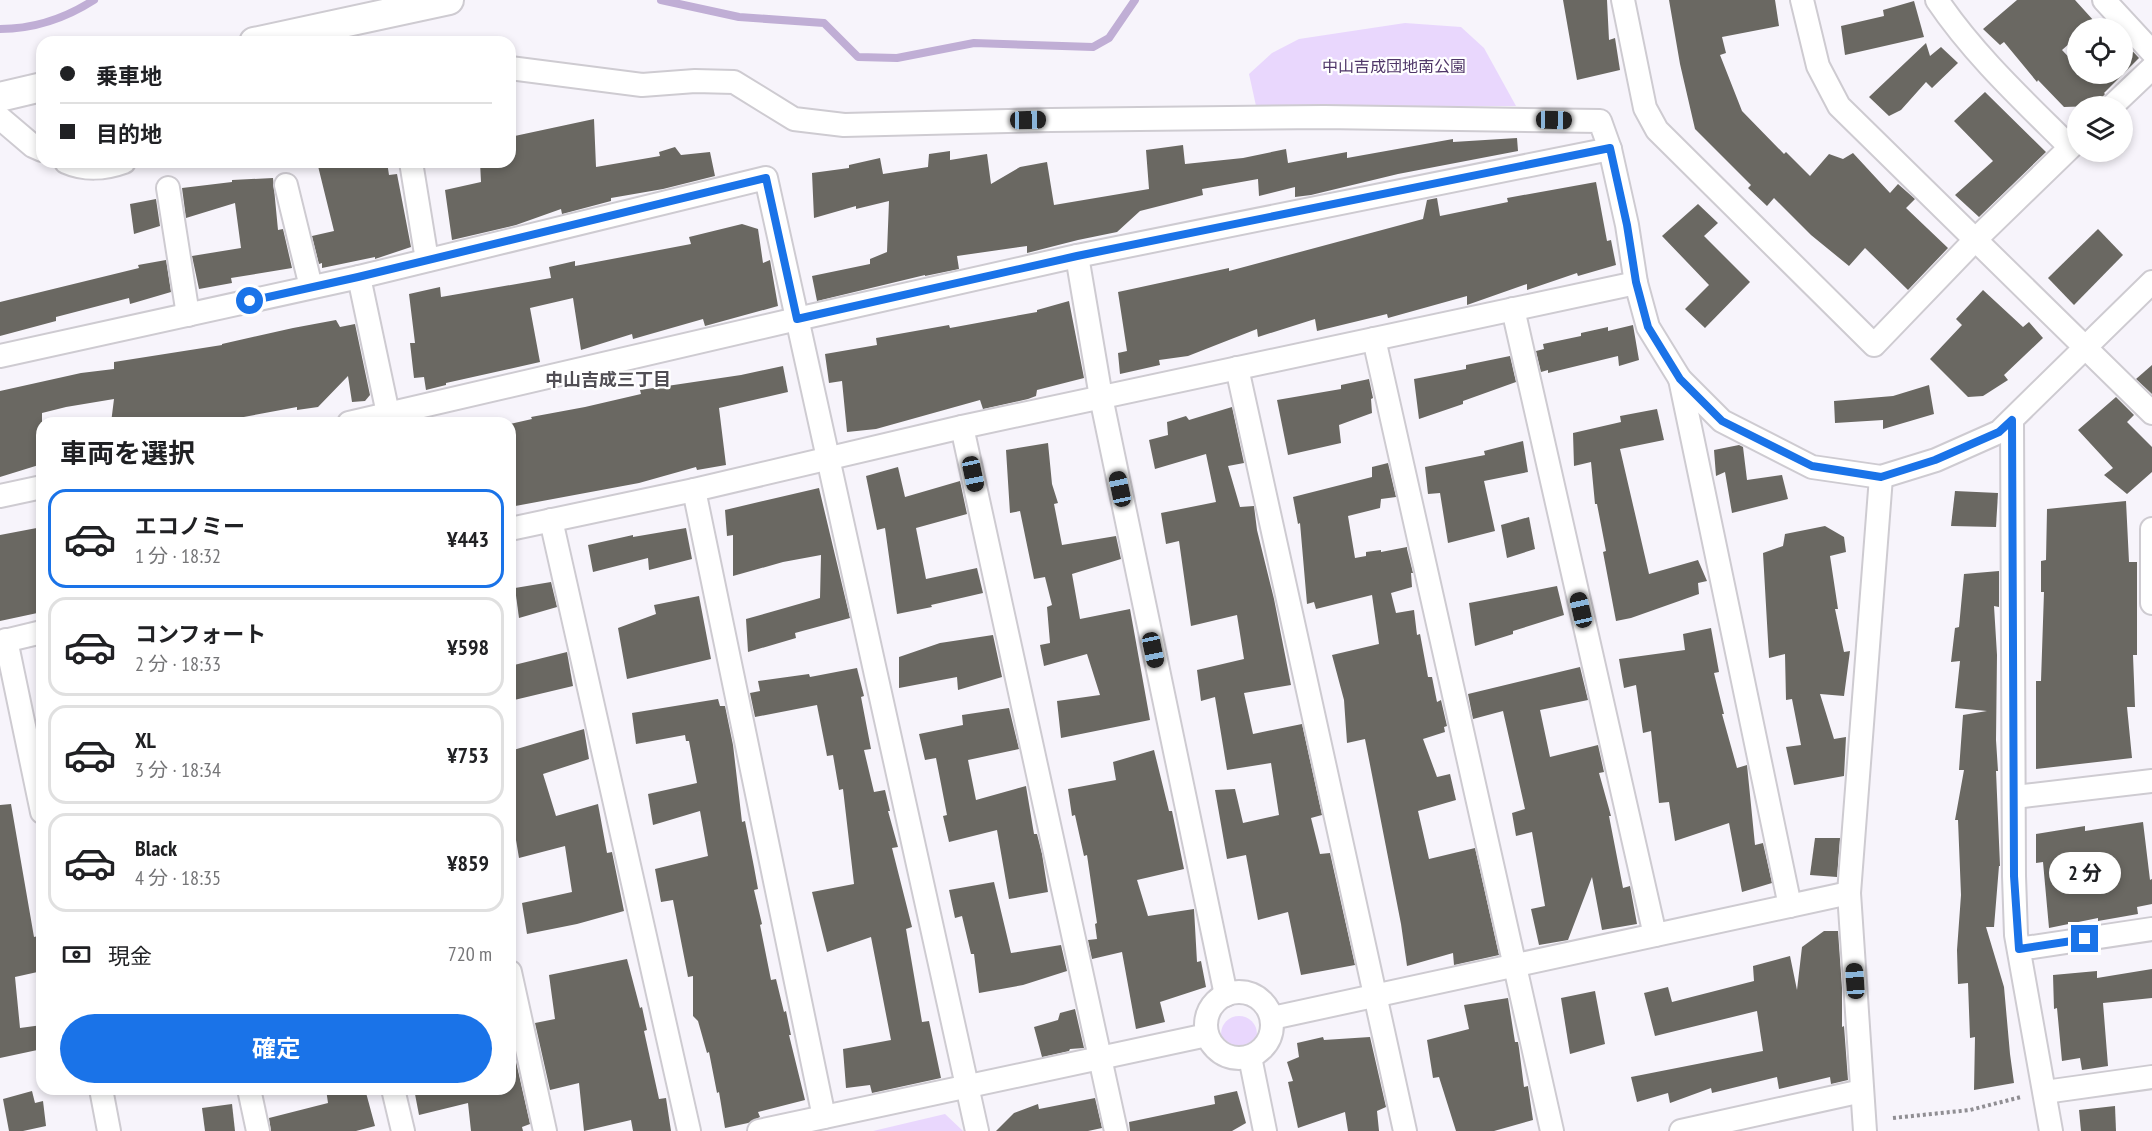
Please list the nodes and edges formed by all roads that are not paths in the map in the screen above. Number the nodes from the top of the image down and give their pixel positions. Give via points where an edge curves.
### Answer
1 (449, 0) edge
2 (1623, 0) edge
3 (1802, 0) edge
4 (1936, 0) edge
5 (2104, 0) edge
6 (282, 36) edge
7 (2152, 52) edge
8 (2152, 68) edge
9 (516, 69) edge
10 (36, 88) edge
11 (0, 96) edge
12 (2123, 96) edge
13 (0, 118) edge
14 (2067, 138) edge
15 (36, 146) edge
16 (1610, 148) junction
17 (2067, 151) edge
18 (412, 168) edge
19 (286, 185) dead end
20 (168, 188) dead end
21 (1976, 239) junction
22 (1077, 256) junction
23 (427, 260) junction
24 (358, 277) junction
25 (1636, 282) junction
26 (2152, 282) edge
27 (311, 287) junction
28 (1513, 309) junction
29 (188, 315) junction
30 (797, 319) junction
31 (1374, 339) junction
32 (2086, 347) junction
33 (0, 356) edge
34 (1237, 368) junction
35 (1680, 379) junction
36 (1101, 397) junction
37 (2152, 413) edge
38 (389, 417) edge
39 (397, 417) edge
40 (2012, 420) junction
41 (963, 427) junction
42 (828, 457) junction
43 (1881, 477) junction
44 (36, 488) edge
45 (694, 489) junction
46 (0, 496) edge
47 (551, 520) junction
48 (516, 528) edge
49 (2152, 529) edge
50 (2152, 603) edge
51 (36, 633) edge
52 (3, 641) edge
53 (2152, 781) edge
54 (36, 786) edge
55 (2015, 797) junction
56 (1849, 893) junction
57 (1790, 906) junction
58 (2152, 929) edge
59 (1655, 935) junction
60 (2019, 949) junction
61 (1515, 965) junction
62 (1226, 995) junction
63 (1376, 995) junction
64 (516, 999) edge
65 (1272, 1018) junction
66 (1207, 1035) junction
67 (1250, 1057) junction
68 (1100, 1058) junction
69 (2152, 1077) edge
70 (967, 1086) junction
71 (1862, 1091) junction
72 (2045, 1092) junction
73 (101, 1095) edge
74 (250, 1095) edge
75 (394, 1095) edge
76 (824, 1117) junction
77 (109, 1131) edge
78 (258, 1131) edge
79 (402, 1131) edge
80 (545, 1131) edge
81 (689, 1131) edge
82 (759, 1131) edge
83 (977, 1131) edge
84 (1116, 1131) edge
85 (1265, 1131) edge
86 (1405, 1131) edge
87 (1552, 1131) edge
88 (1681, 1131) edge
89 (1865, 1131) edge
90 (2051, 1131) edge

1 - 6 street
2 - 21 street via 1645,108 1657,130 1874,345
3 - 21 street via 1818,66 1839,106
4 - 14 street via 2004,81
5 - 7 street
8 - 12 street
9 - 16 street via 642,85 734,82 794,119 844,125 1324,117 1600,121
10 - 11 street
13 - 15 street
16 - 22 street
16 - 25 street
17 - 21 street
18 - 23 street
19 - 27 street
20 - 29 street
21 - 32 street
22 - 30 street
22 - 36 street
23 - 24 street
23 - 30 street via 766,178
24 - 27 street
24 - 38 street
25 - 28 street
25 - 35 street via 1648,327
26 - 32 street
27 - 29 street
28 - 31 street
28 - 59 street
29 - 33 street
30 - 39 street
30 - 42 street
31 - 34 street
31 - 61 street
32 - 37 street
32 - 40 street
34 - 36 street
34 - 63 street
35 - 43 street via 1722,421 1812,466
35 - 57 street
36 - 41 street
36 - 62 street
40 - 43 street via 1999,432 1935,460
40 - 55 street
41 - 42 street
41 - 68 street
42 - 45 street
42 - 70 street
43 - 56 street
44 - 46 street
45 - 47 street
45 - 76 street
47 - 48 street
47 - 81 street
49 - 50 street
51 - 52 street
52 - 54 street
53 - 55 street
55 - 60 street via 2014,876
56 - 57 street
56 - 71 street
57 - 59 street
58 - 60 street
59 - 61 street
60 - 72 street
61 - 63 street
61 - 87 street
62 - 65 street via 1254,995
62 - 66 street via 1211,1007
63 - 65 street
63 - 86 street
64 - 80 street
65 - 67 street via 1266,1046
66 - 67 street via 1219,1052 1239,1059
66 - 68 street
67 - 85 street
68 - 70 street
68 - 84 street
69 - 72 street
70 - 76 street
70 - 83 street
71 - 88 street
71 - 89 street
72 - 90 street
73 - 77 street
74 - 78 street
75 - 79 street
76 - 82 street

